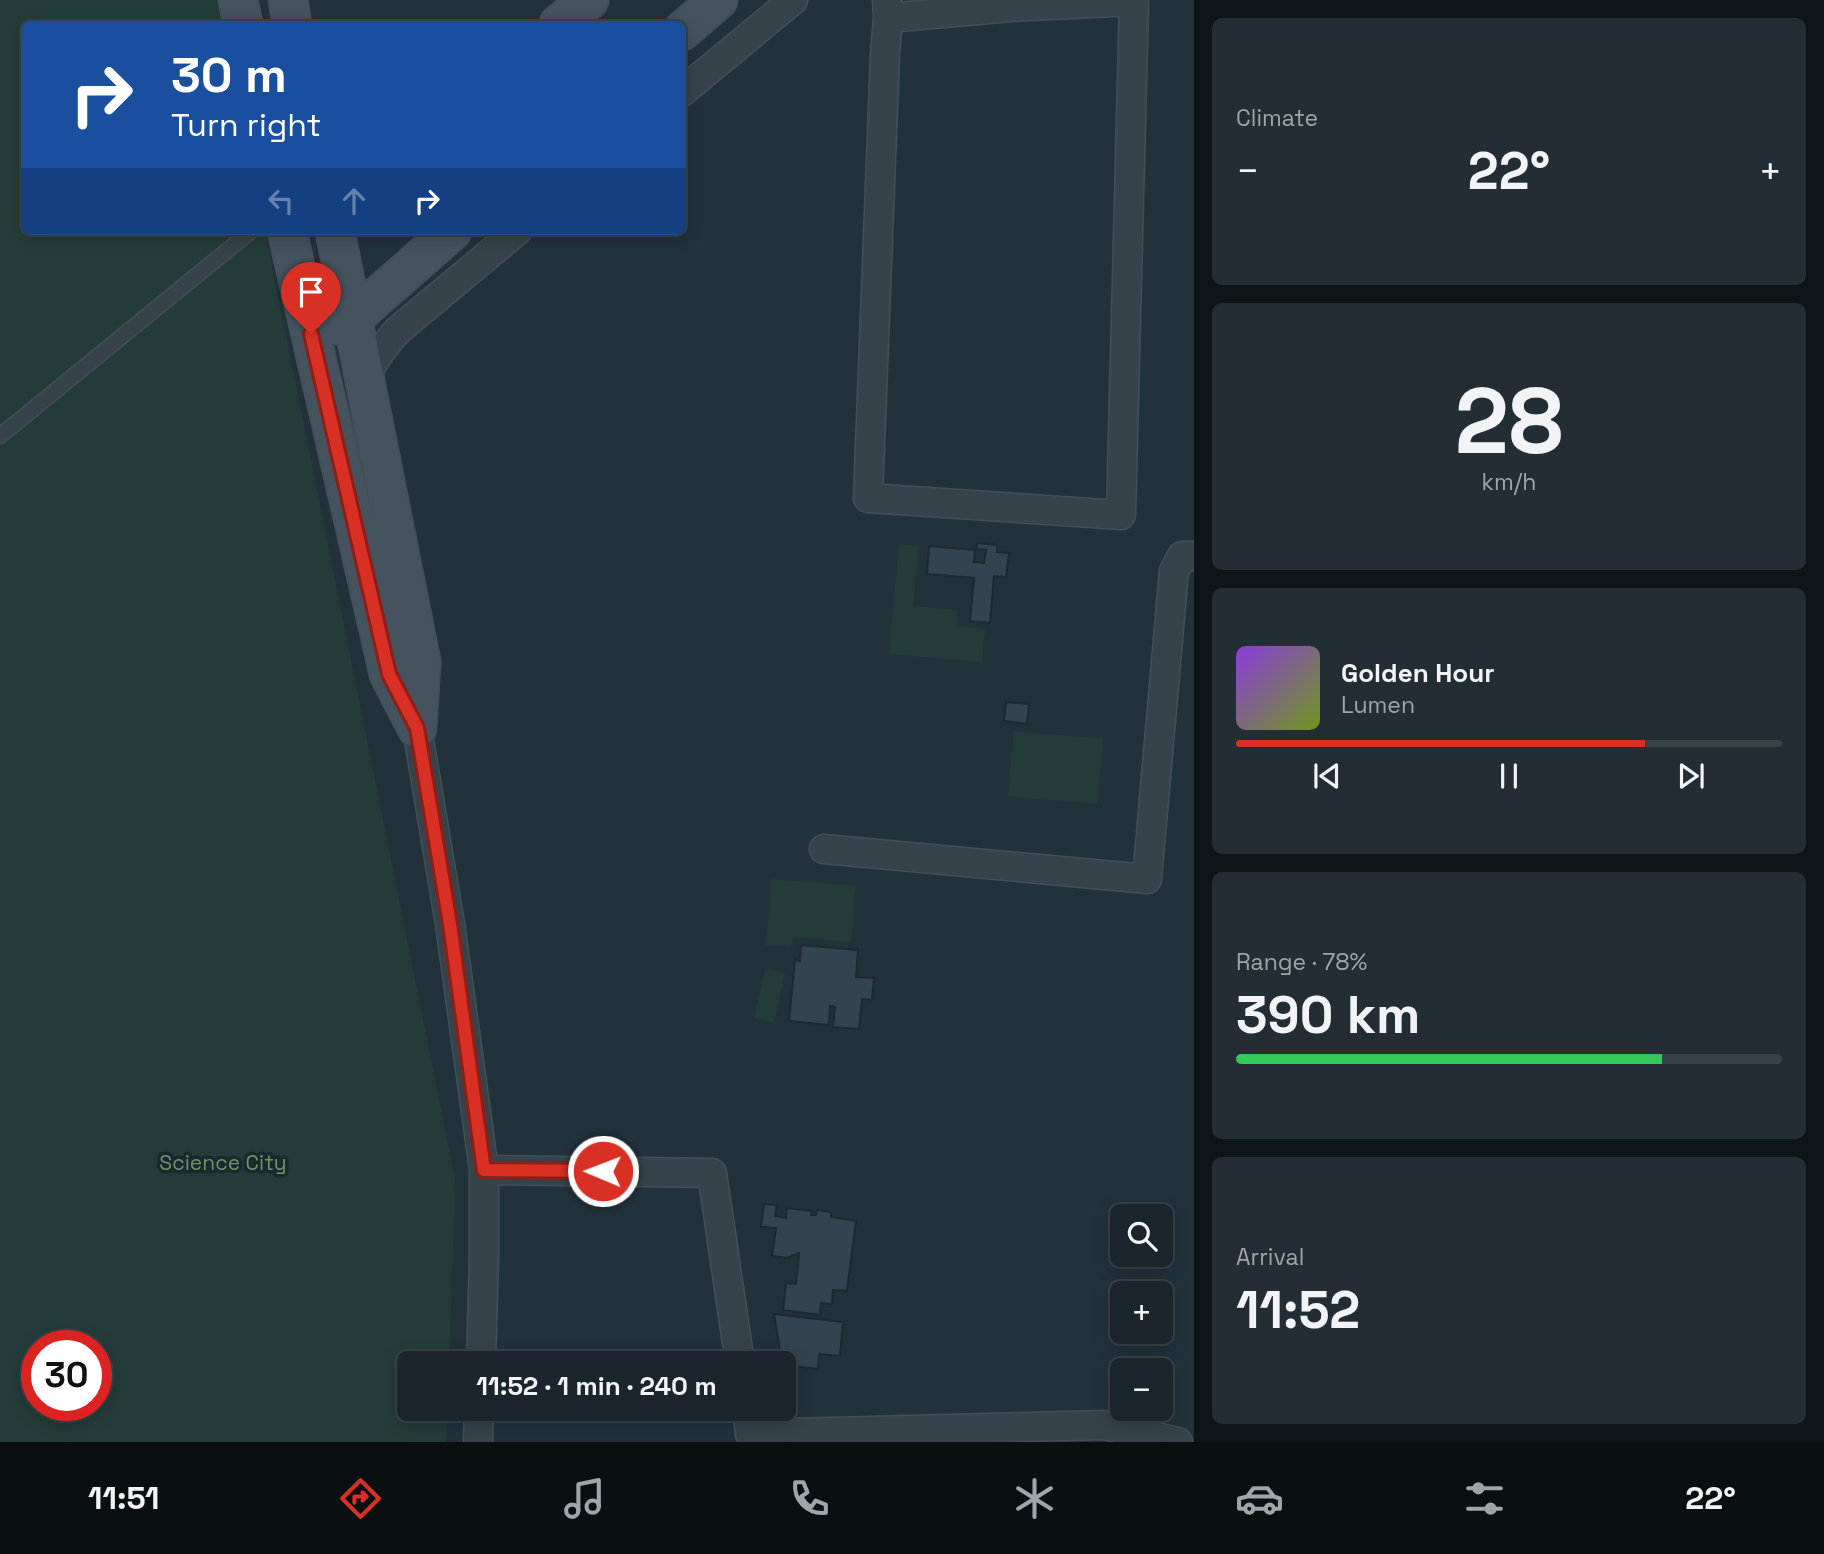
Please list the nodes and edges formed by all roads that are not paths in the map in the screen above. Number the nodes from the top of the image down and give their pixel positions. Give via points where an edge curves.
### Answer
1 (238, 0) edge
2 (288, 0) edge
3 (589, 0) edge
4 (718, 0) edge
5 (793, 0) edge
6 (888, 9) edge
7 (242, 21) edge
8 (292, 21) edge
9 (563, 21) edge
10 (686, 28) edge
11 (686, 89) edge
12 (246, 235) edge
13 (288, 235) edge
14 (336, 235) edge
15 (447, 235) edge
16 (512, 235) edge
17 (353, 318) junction
18 (311, 334) junction
19 (365, 376) junction
20 (0, 436) edge
21 (1194, 556) edge
22 (417, 728) junction
23 (824, 849) dead end
24 (484, 1170) junction
25 (481, 1351) edge
26 (738, 1351) edge
27 (479, 1421) edge
28 (748, 1421) edge
29 (478, 1442) edge
30 (1178, 1442) edge

1 - 7 street
2 - 8 street
3 - 9 street
4 - 10 street
5 - 11 street
6 - 6 street via 1134,1 1121,515 868,498
12 - 20 lane
13 - 18 street
14 - 17 street
15 - 17 street
16 - 19 street via 397,331
17 - 18 street
17 - 19 street
18 - 22 street via 389,674
19 - 22 street via 421,662
21 - 23 street via 1182,555 1174,571 1147,879
22 - 24 street
24 - 25 street
24 - 26 street via 712,1173
27 - 29 street
28 - 30 street via 750,1434 1104,1425

